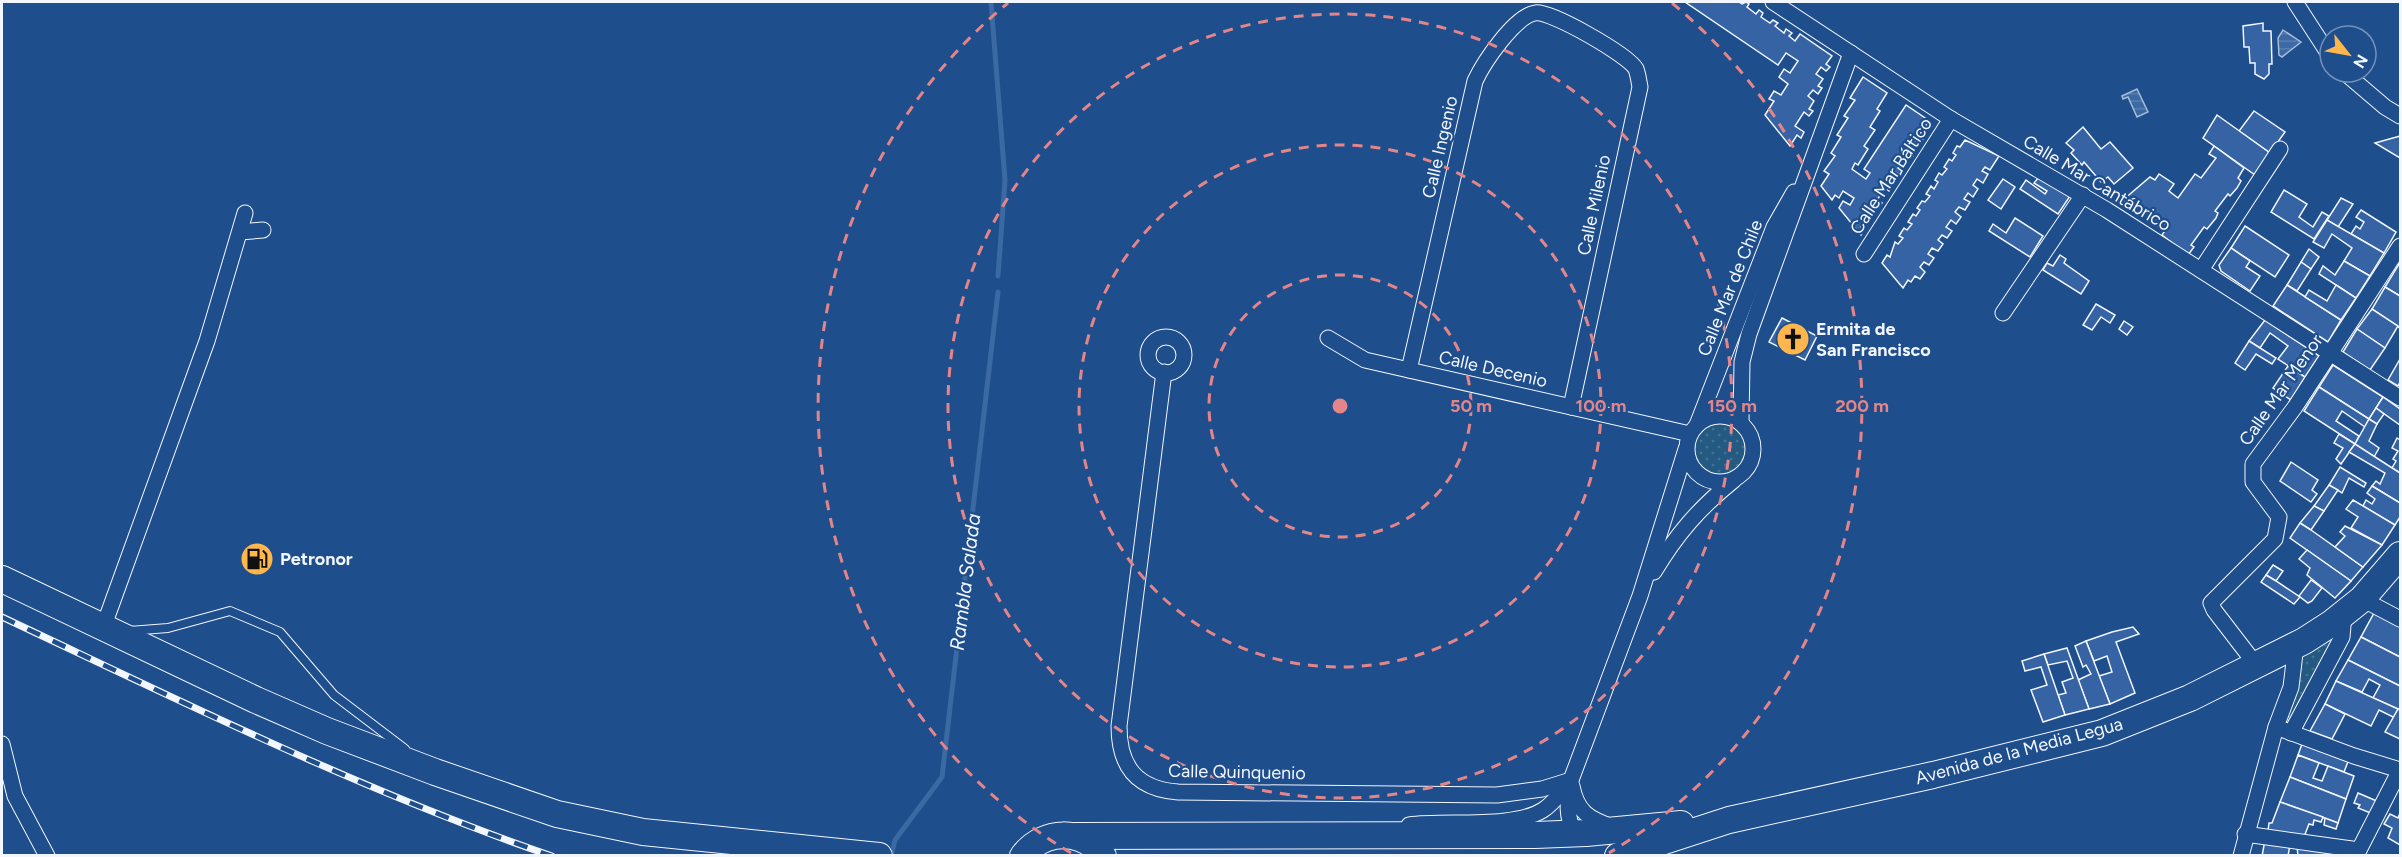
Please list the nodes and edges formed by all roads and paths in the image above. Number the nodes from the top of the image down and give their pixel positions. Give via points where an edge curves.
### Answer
1 (1773, 2) edge
2 (2295, 2) edge
3 (1587, 35) joint
4 (2318, 37) edge
5 (1851, 53) junction
6 (2358, 84) edge
7 (2400, 116) edge
8 (1951, 119) junction
9 (2280, 149) dead end
10 (1808, 169) junction
11 (2083, 195) junction
12 (245, 213) dead end
13 (263, 230) dead end
14 (240, 232) junction
15 (2400, 246) edge
16 (1864, 254) dead end
17 (2201, 270) junction
18 (2003, 314) dead end
19 (1328, 338) dead end
20 (2330, 353) junction
21 (1409, 370) junction
22 (1164, 372) dead end
23 (2400, 398) edge
24 (1570, 407) junction
25 (1741, 423) junction
26 (1691, 436) junction
27 (1735, 479) junction
28 (2400, 555) edge
29 (2, 579) edge
30 (1640, 596) junction
31 (2353, 606) junction
32 (2400, 619) edge
33 (103, 628) junction
34 (2296, 645) junction
35 (2258, 666) junction
36 (2276, 727) junction
37 (2291, 733) junction
38 (2, 744) edge
39 (2400, 770) edge
40 (435, 772) junction
41 (1571, 780) junction
42 (1729, 820) junction
43 (1623, 830) junction
44 (1326, 834) junction
45 (2245, 834) junction
46 (1076, 836) junction
47 (1580, 844) edge
48 (1021, 854) edge
49 (1103, 854) edge
50 (47, 855) edge
51 (879, 855) edge
52 (1618, 855) edge
53 (2241, 855) edge

1 - 5 street, Calle Mar Cantábrico
2 - 4 street
3 - 21 street, Calle Ingenio via 1552,15 1537,12 1522,18 1483,63 1475,81
3 - 24 street, Calle Milenio via 1623,56 1636,69 1640,87
5 - 8 street, Calle Mar Cantábrico
5 - 10 street, Calle Mar de Chile
6 - 7 street
8 - 11 street, Calle Mar Cantábrico
8 - 16 street, Calle Mar Báltico
9 - 17 street
10 - 25 street, Calle Mar de Chile via 1749,334 1742,362
10 - 26 street, Calle Mar de Chile via 1774,227
11 - 17 street, Calle Mar Cantábrico
11 - 18 street
12 - 14 street
13 - 14 street
14 - 33 street via 207,341
15 - 20 street, Calle Mar Menor
17 - 20 street, Calle Mar Cantábrico
19 - 21 street, Calle Decenio via 1365,360
20 - 23 street, Calle Mar Cantábrico
20 - 35 street, Calle Mar Menor via 2253,464 2253,482 2279,517 2275,539 2211,603
21 - 24 street, Calle Decenio
22 - 41 street, Calle Quinquenio via 1119,726 1119,744 1134,776 1163,791 1497,795 1542,789
24 - 26 street, Calle Decenio
25 - 26 street via 1722,416 1711,417
25 - 27 street, Calle Mar de Chile via 1748,431 1753,452 1751,462
26 - 27 street via 1688,460 1702,478 1724,483
26 - 30 street, Calle Mar de Chile
27 - 30 street, Calle Mar de Chile via 1683,527
28 - 31 main road, Avenida de la Media Legua
29 - 33 main road
30 - 41 street, Calle Mar de Chile
31 - 32 street
31 - 34 main road, Avenida de la Media Legua
31 - 37 street via 2342,637
33 - 40 main road via 327,731
33 - 40 lane via 168,628 230,611 280,632 334,695
34 - 35 main road, Avenida de la Media Legua
34 - 36 street via 2291,687
35 - 42 main road, Avenida de la Media Legua via 2190,699 2102,733
36 - 37 street
36 - 45 street
37 - 39 street
38 - 50 street via 15,796
39 - 45 street via 2358,850
40 - 51 main road via 557,814 602,825 675,836
41 - 43 street via 1575,801 1587,815
41 - 44 street via 1544,810 1529,817
41 - 47 street via 1567,806
42 - 43 main road
42 - 52 main road
43 - 47 main road
44 - 46 main road
44 - 47 main road
45 - 53 street
46 - 48 main road via 1054,835
46 - 49 main road

